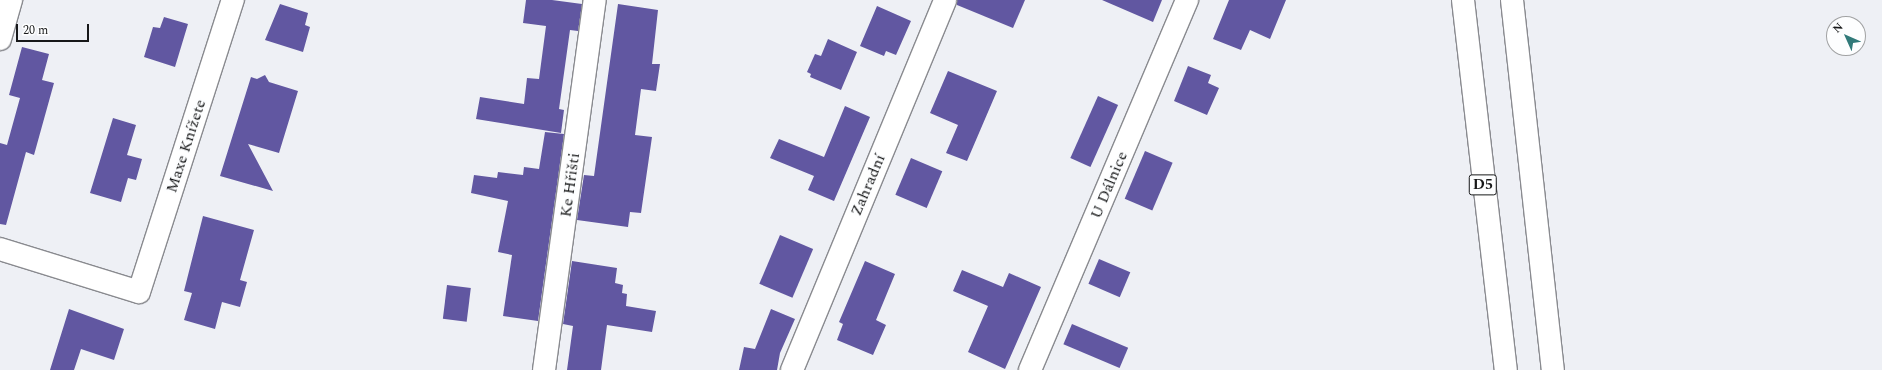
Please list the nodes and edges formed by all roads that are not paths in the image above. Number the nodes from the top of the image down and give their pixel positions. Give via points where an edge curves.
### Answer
1 (11, 0) edge
2 (233, 0) edge
3 (595, 0) edge
4 (945, 0) edge
5 (1187, 0) edge
6 (1463, 0) edge
7 (1512, 0) edge
8 (0, 39) edge
9 (0, 249) edge
10 (544, 370) edge
11 (792, 370) edge
12 (1030, 370) edge
13 (1506, 370) edge
14 (1553, 370) edge

1 - 8 main road
2 - 9 main road, Maxe Knížete via 140,292
3 - 10 main road, Ke Hřišti
4 - 11 main road, Zahradní
5 - 12 main road, U Dálnice
6 - 13 main road, D5
7 - 14 main road via 1540,272

